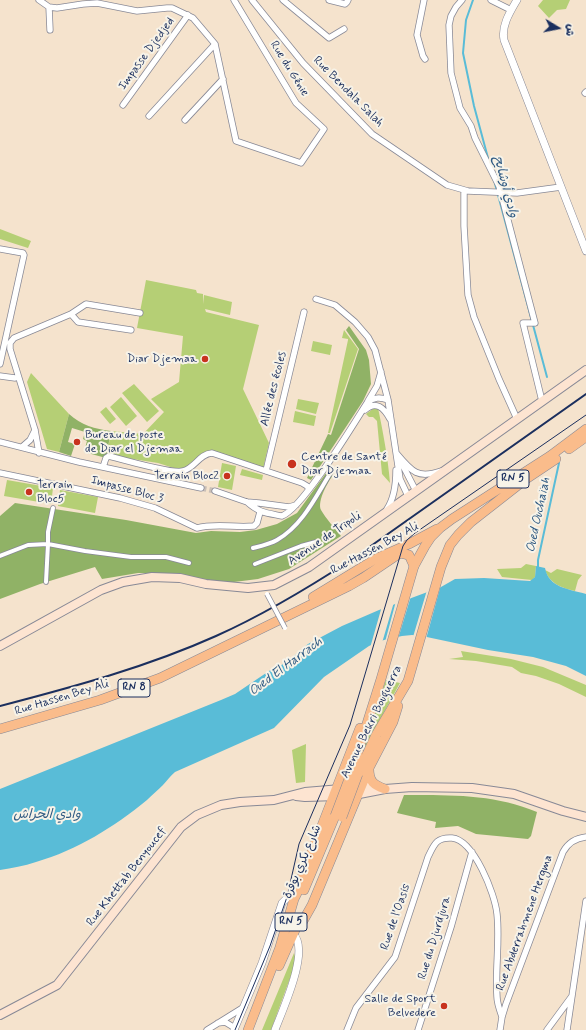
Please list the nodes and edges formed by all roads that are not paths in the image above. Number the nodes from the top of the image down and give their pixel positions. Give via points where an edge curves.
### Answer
1 (39, 0) edge
2 (234, 0) edge
3 (252, 0) edge
4 (283, 0) edge
5 (330, 0) edge
6 (348, 0) edge
7 (424, 0) edge
8 (462, 0) edge
9 (491, 0) edge
10 (517, 0) edge
11 (49, 7) junction
12 (511, 10) junction
13 (188, 15) junction
14 (344, 29) dead end
15 (50, 30) dead end
16 (215, 44) junction
17 (425, 59) dead end
18 (223, 78) junction
19 (123, 105) dead end
20 (149, 116) dead end
21 (185, 120) dead end
22 (561, 188) junction
23 (464, 190) junction
24 (500, 192) junction
25 (0, 248) edge
26 (586, 251) edge
27 (316, 298) dead end
28 (304, 312) dead end
29 (140, 313) dead end
30 (71, 314) junction
31 (131, 330) dead end
32 (2, 358) junction
33 (13, 360) junction
34 (0, 364) edge
35 (586, 370) edge
36 (381, 371) junction
37 (0, 376) edge
38 (18, 377) junction
39 (388, 400) junction
40 (542, 401) junction
41 (360, 415) junction
42 (517, 419) junction
43 (391, 420) junction
44 (35, 430) junction
45 (586, 430) edge
46 (586, 437) edge
47 (0, 442) edge
48 (22, 448) junction
49 (39, 453) junction
50 (396, 453) junction
51 (103, 467) junction
52 (447, 468) junction
53 (266, 471) junction
54 (331, 472) dead end
55 (0, 473) edge
56 (201, 488) tunnel mouth
57 (309, 489) junction
58 (215, 491) tunnel mouth
59 (416, 491) junction
60 (408, 496) junction
61 (248, 502) junction
62 (296, 505) junction
63 (53, 508) dead end
64 (260, 512) junction
65 (384, 514) junction
66 (440, 528) junction
67 (316, 542) dead end
68 (48, 544) junction
69 (253, 548) dead end
70 (0, 556) edge
71 (189, 563) dead end
72 (255, 564) dead end
73 (414, 566) junction
74 (46, 582) dead end
75 (267, 594) dead end
76 (261, 628) junction
77 (284, 628) dead end
78 (0, 646) edge
79 (382, 679) junction
80 (401, 694) junction
81 (0, 729) edge
82 (369, 768) junction
83 (355, 773) junction
84 (385, 789) junction
85 (360, 790) junction
86 (336, 791) junction
87 (339, 816) junction
88 (586, 817) edge
89 (586, 837) edge
90 (472, 852) junction
91 (302, 883) junction
92 (586, 901) edge
93 (297, 924) junction
94 (295, 936) junction
95 (283, 948) junction
96 (573, 994) junction
97 (244, 1007) junction
98 (0, 1015) edge
99 (502, 1017) junction
100 (218, 1023) junction
101 (235, 1029) edge
102 (206, 1030) edge
103 (248, 1030) edge
104 (253, 1030) edge
105 (275, 1030) edge
106 (347, 1030) edge
107 (418, 1030) edge
108 (500, 1030) edge
109 (547, 1030) edge
110 (567, 1030) edge

1 - 11 street
2 - 18 street, Rue du Génie via 296,103 324,129 301,163 236,140
3 - 23 street, Rue Bendala Salah via 303,63 372,134 447,185
4 - 14 street via 328,38
5 - 6 street via 344,4
7 - 17 street via 417,35
8 - 24 street via 451,16 449,25 451,73 460,108 471,126
9 - 12 street
10 - 12 street
11 - 13 street via 64,8 97,3 137,11 172,8
11 - 15 street
12 - 22 street via 503,30 504,40
13 - 16 street via 201,26
13 - 19 street, Impasse Djedjed
16 - 18 street
16 - 20 street
18 - 21 street
22 - 24 street, Rue Bendala Salah
22 - 26 street
23 - 24 street, Rue Bendala Salah
23 - 42 street via 468,295 477,324
24 - 40 street via 535,323 524,323
25 - 32 street via 24,255
27 - 36 street via 335,305 355,322 376,350
28 - 53 street, Allée des écoles
29 - 30 street via 86,304
30 - 31 street via 78,322
30 - 33 street via 14,338 10,343
32 - 33 street
32 - 34 street
33 - 38 street
35 - 40 main road, Avenue de Tripoli
36 - 39 street
36 - 41 street via 377,386
37 - 38 street
38 - 44 street
39 - 41 street via 379,397 372,399
39 - 43 street
40 - 42 main road, Avenue de Tripoli
41 - 43 street via 367,408 376,405 384,410
41 - 57 street
42 - 52 main road, Avenue de Tripoli
43 - 50 street
44 - 48 street
44 - 49 street
45 - 66 main road, RN 5
46 - 80 main road, Avenue Bekri Bouguerra / RN 5 via 471,522 450,545 441,567 408,681
47 - 48 street
48 - 49 street
49 - 51 street
50 - 52 street via 409,469 418,474 431,474
50 - 59 street
50 - 60 street via 400,479
50 - 65 street via 394,492 392,502
51 - 53 street via 109,456 182,472 205,455 212,453
51 - 56 street
52 - 59 main road, Avenue de Tripoli
53 - 57 street via 302,483
54 - 69 street via 309,510 289,532 276,541
55 - 64 street, Impasse Bloc 3 via 120,498 155,508 197,528 254,526
57 - 62 street
58 - 61 street
59 - 60 main road, Avenue de Tripoli
60 - 65 main road, Avenue de Tripoli
61 - 62 street via 289,507
61 - 64 street
62 - 64 street via 282,516
63 - 68 street
65 - 78 main road, Avenue de Tripoli via 308,567 274,585 248,588 206,584 180,578 146,577 123,582 101,590
66 - 73 main road, RN 5 via 425,546
66 - 76 main road, Rue Hassen Bey Ali / RN 8 via 364,565
67 - 72 street
68 - 70 street via 28,545
68 - 71 street via 131,557 166,556
68 - 74 street
73 - 76 main road, Rue Hassen Bey Ali / RN 8 via 408,555 400,553 363,578
73 - 79 main road, Avenue Bekri Bouguerra / RN 5
75 - 77 street, bridge
76 - 81 main road, Rue Hassen Bey Ali / RN 8 via 160,678 100,700
79 - 83 main road, Avenue Bekri Bouguerra / RN 5
79 - 86 main road via 369,704
80 - 82 main road via 393,722
80 - 83 main road, Avenue Bekri Bouguerra / RN 5
82 - 84 main road via 371,781
82 - 85 main road
83 - 87 main road, Avenue Bekri Bouguerra / RN 5, bridge
84 - 85 main road
84 - 88 main road via 472,788 514,794
85 - 86 main road via 355,793
85 - 93 main road via 312,905 303,921
86 - 91 main road via 302,877
86 - 98 main road, Rue Khettab Benyoucef via 312,791 274,800 221,805 188,821 57,985
87 - 93 main road, Avenue Bekri Bouguerra / RN 5
87 - 95 main road, شارع بكري بوقرة / RN 5
89 - 99 street, Rue Abderrahmene Hergma via 574,841 563,852
90 - 99 street via 489,885 497,912 496,998
90 - 106 street, Rue de l'Oasis via 465,843 457,839 444,839 435,843 395,957 356,1008
90 - 107 street, Rue du Djurdjura
91 - 95 main road via 294,899
91 - 97 street via 282,903 270,942
92 - 96 street
93 - 94 main road, Avenue Bekri Bouguerra / RN 5
94 - 95 main road, Avenue Bekri Bouguerra / RN 5
94 - 105 street via 298,963
95 - 103 main road, شارع بكري بوقرة / RN 5
95 - 104 main road, شارع بكري بوقرة / RN 5
96 - 109 street
96 - 110 street
97 - 100 street
97 - 101 street
99 - 108 street, Rue Abderrahmene Hergma
100 - 101 street via 225,1022
100 - 102 street

